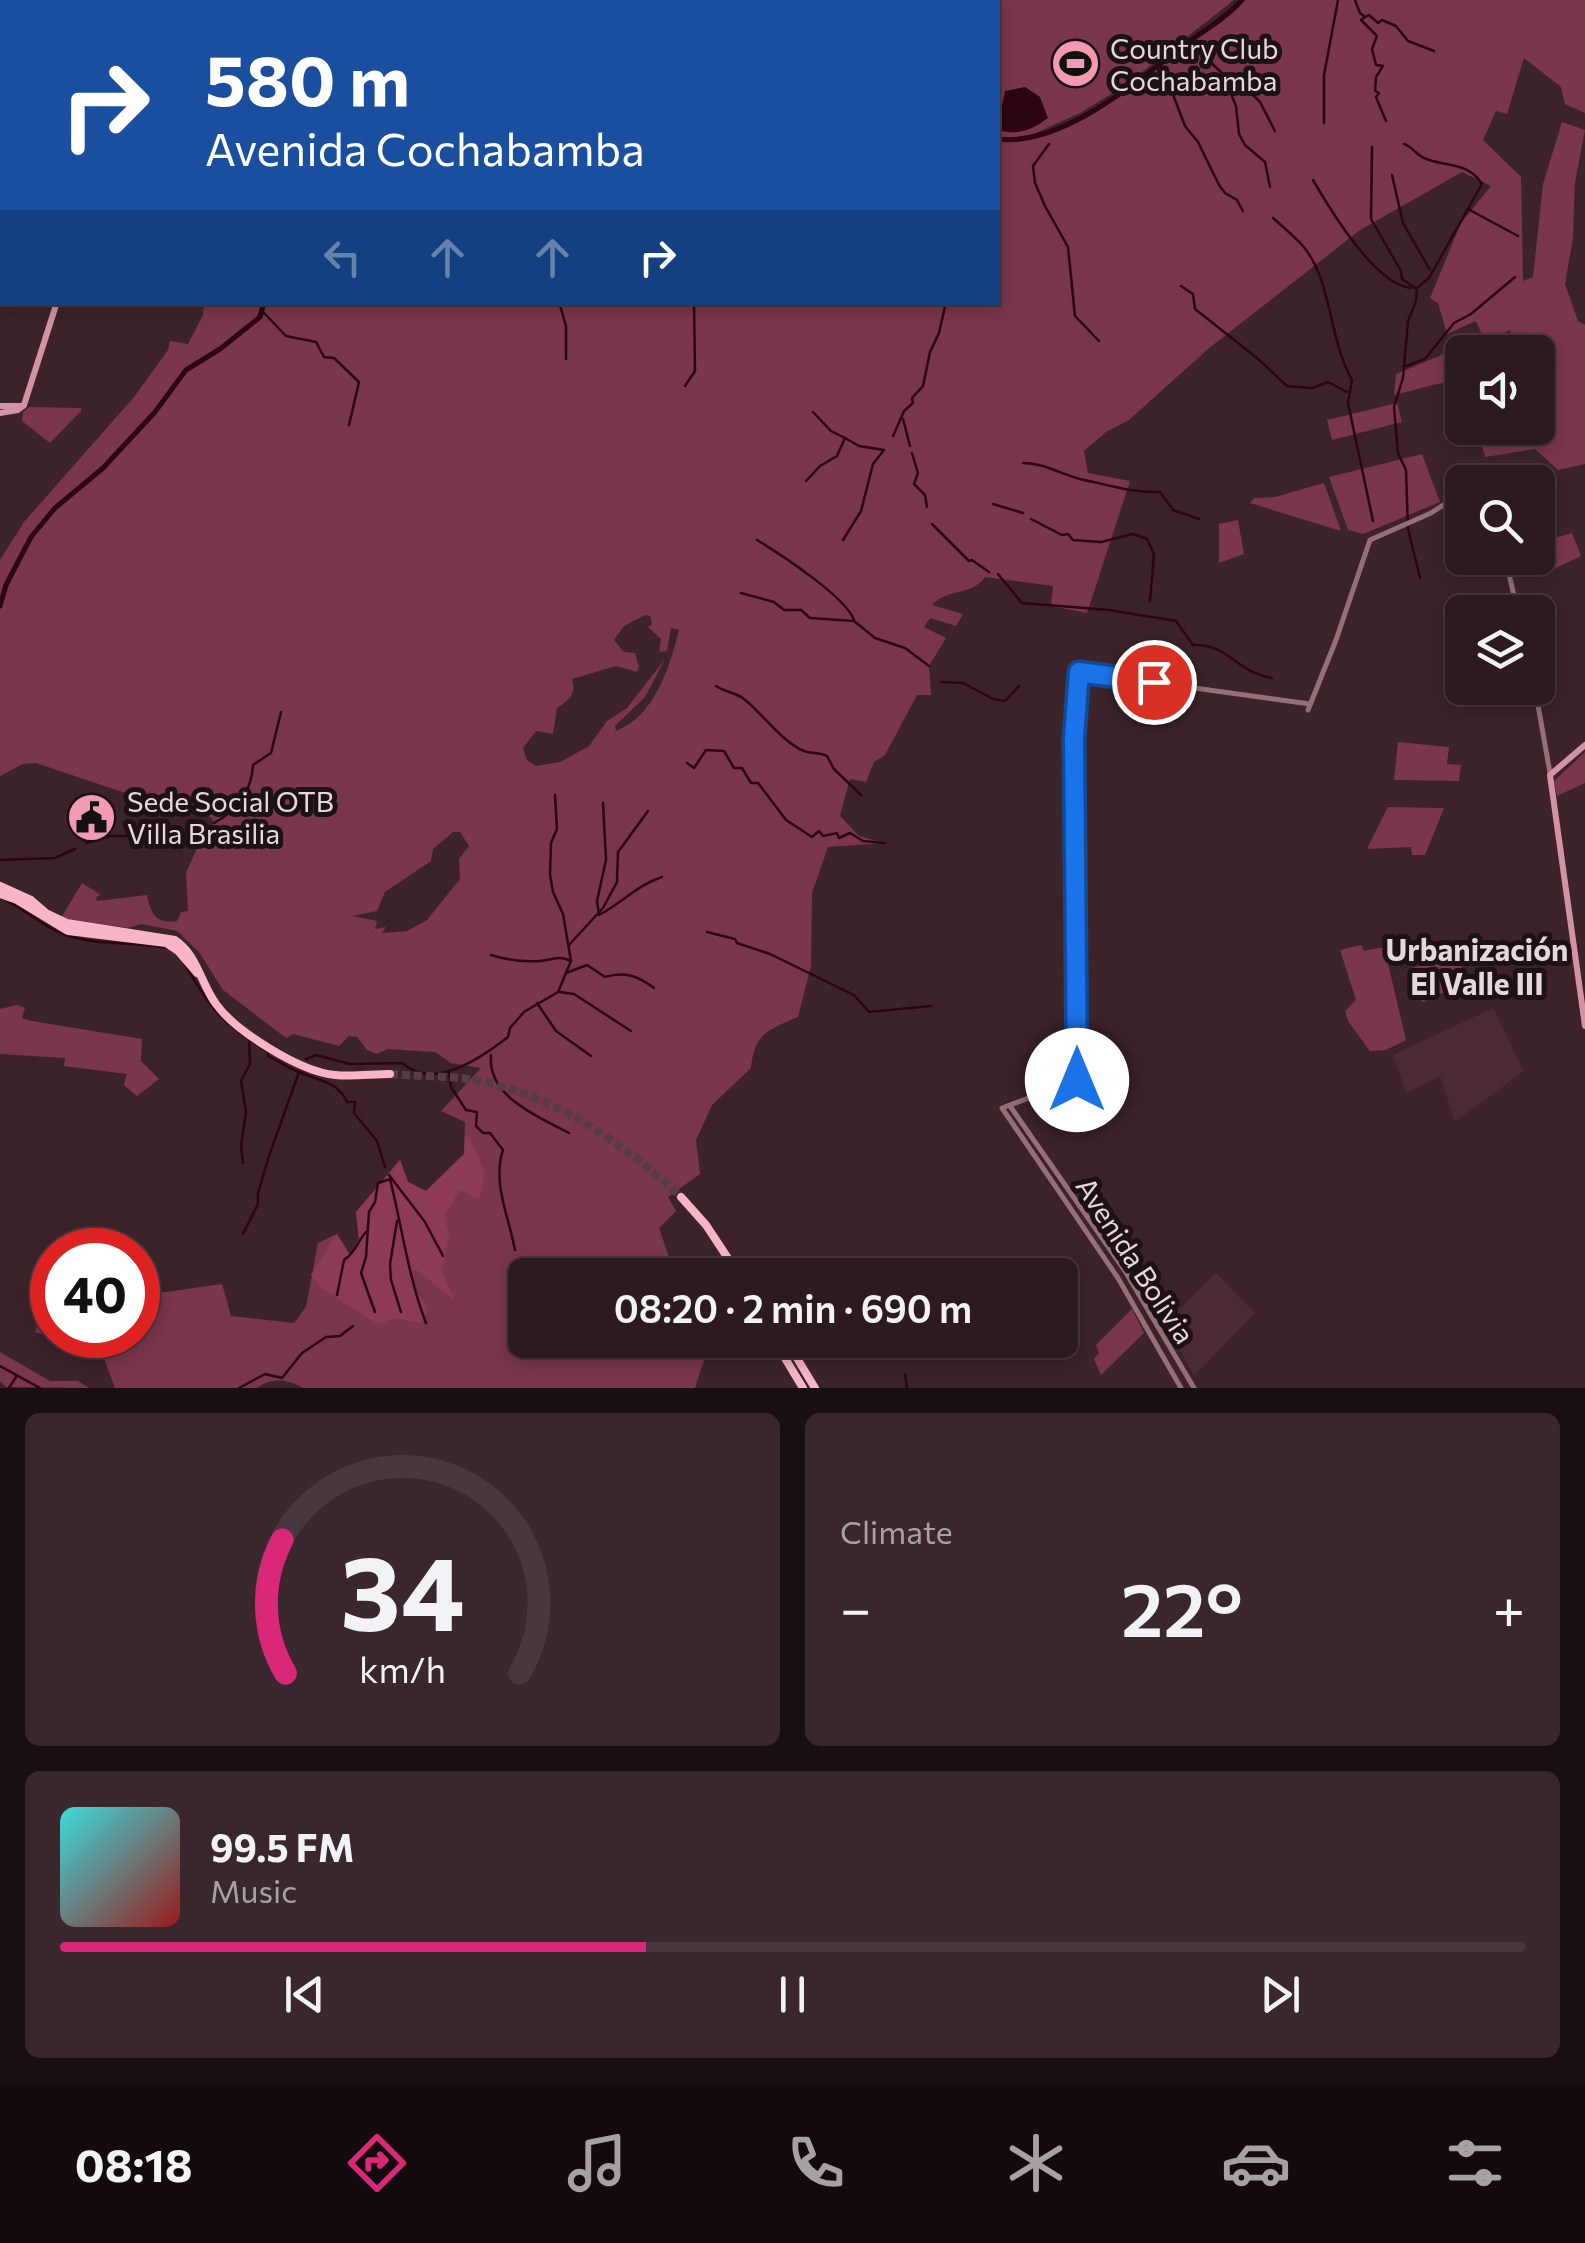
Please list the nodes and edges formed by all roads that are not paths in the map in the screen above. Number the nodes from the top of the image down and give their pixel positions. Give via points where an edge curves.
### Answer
1 (55, 305) edge
2 (0, 409) edge
3 (1445, 505) edge
4 (1538, 705) edge
5 (1585, 746) edge
6 (1550, 775) junction
7 (0, 886) edge
8 (0, 894) edge
9 (197, 973) junction
10 (1585, 1026) edge
11 (390, 1074) tunnel mouth
12 (1010, 1106) junction
13 (680, 1197) tunnel mouth
14 (728, 1258) edge
15 (785, 1358) edge
16 (797, 1358) edge
17 (803, 1388) edge
18 (815, 1388) edge
19 (1181, 1388) edge
20 (1194, 1388) edge

1 - 2 main road via 24,406
3 - 12 street via 1370,540 1309,706 1079,672 1077,1080
4 - 6 street
5 - 6 main road
6 - 10 main road
7 - 9 main road via 67,924 175,940
8 - 9 main road via 68,931 166,943
9 - 11 main road via 228,1018 299,1064 335,1075
12 - 19 street, Avenida Bolivia via 1002,1108 1118,1278
12 - 20 street, Avenida Bolivia via 1125,1272
13 - 14 main road
15 - 17 main road
16 - 18 main road

